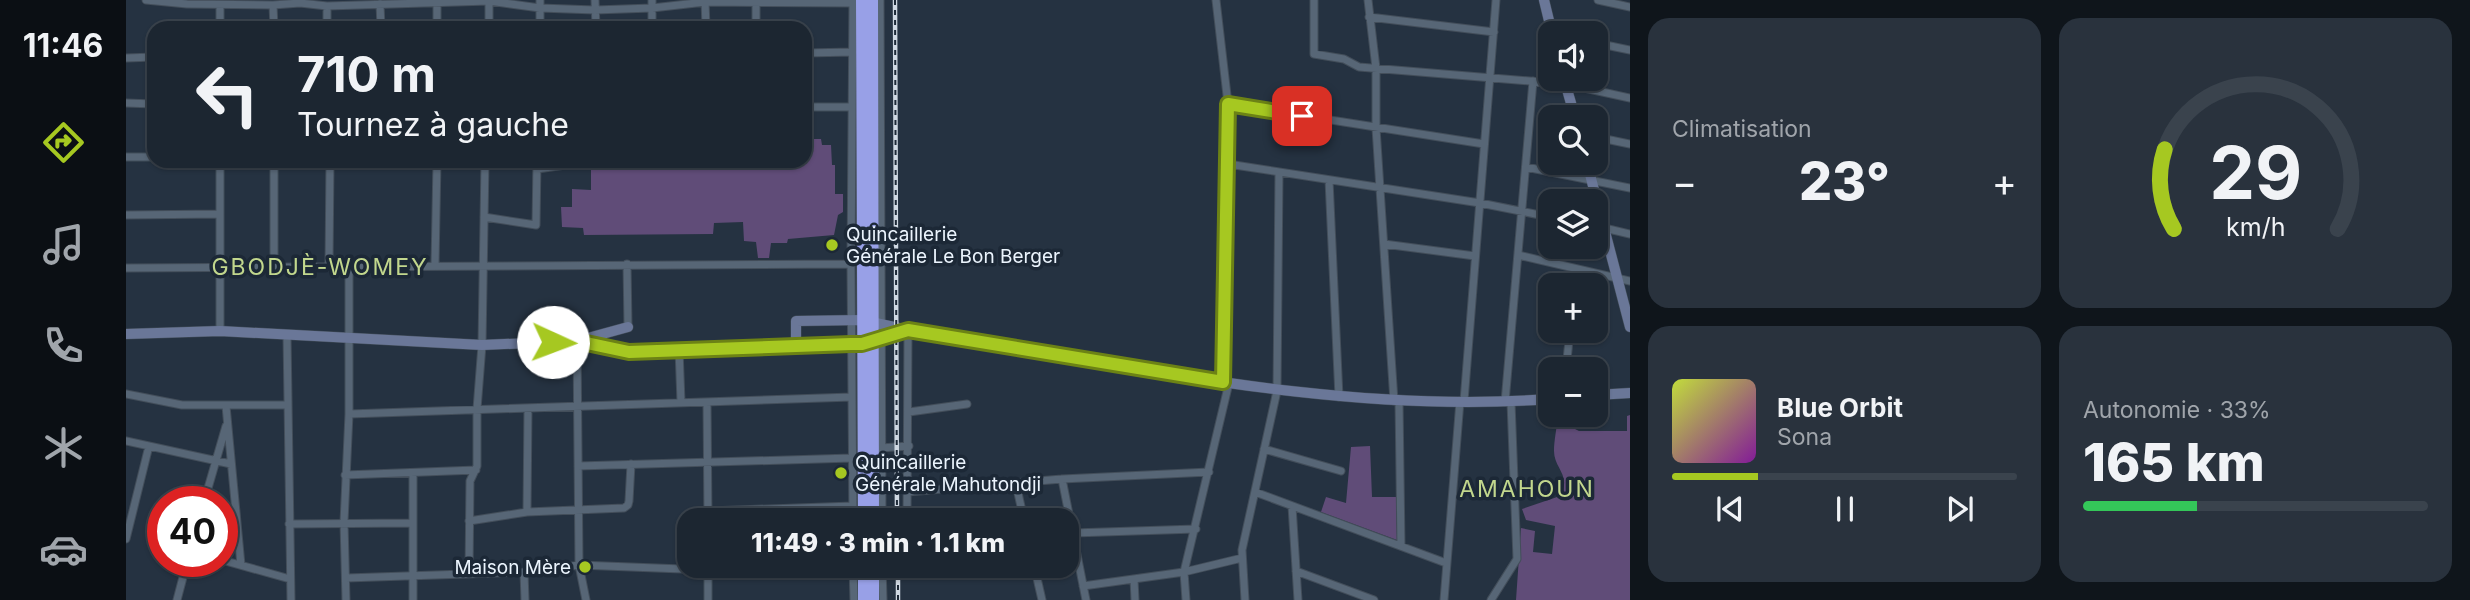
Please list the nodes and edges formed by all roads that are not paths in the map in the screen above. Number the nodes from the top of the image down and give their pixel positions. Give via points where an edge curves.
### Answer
1 (146, 0) edge
2 (489, 0) edge
3 (595, 0) edge
4 (872, 0) edge
5 (880, 0) edge
6 (1216, 0) edge
7 (1314, 0) edge
8 (1368, 0) edge
9 (1496, 0) edge
10 (1544, 0) edge
11 (1598, 0) edge
12 (705, 1) edge
13 (856, 1) edge
14 (187, 2) edge
15 (300, 2) edge
16 (437, 2) edge
17 (756, 2) junction
18 (380, 4) junction
19 (540, 4) edge
20 (652, 4) edge
21 (220, 5) junction
22 (273, 5) junction
23 (327, 6) junction
24 (1630, 7) edge
25 (595, 10) junction
26 (1369, 17) junction
27 (220, 21) edge
28 (274, 21) edge
29 (327, 21) edge
30 (381, 21) edge
31 (438, 21) edge
32 (489, 21) edge
33 (596, 21) edge
34 (706, 21) edge
35 (756, 21) edge
36 (1550, 21) edge
37 (1494, 32) junction
38 (1608, 45) edge
39 (1630, 50) edge
40 (812, 52) edge
41 (853, 52) junction
42 (147, 57) edge
43 (126, 58) edge
44 (1376, 68) junction
45 (1490, 78) junction
46 (1533, 81) junction
47 (1538, 81) edge
48 (1603, 91) edge
49 (1630, 98) edge
50 (126, 103) edge
51 (147, 104) edge
52 (1228, 104) junction
53 (812, 107) edge
54 (852, 107) junction
55 (1376, 128) junction
56 (1608, 139) edge
57 (1485, 144) junction
58 (1630, 144) edge
59 (126, 157) edge
60 (147, 157) edge
61 (1228, 164) junction
62 (1526, 167) junction
63 (220, 168) edge
64 (274, 168) edge
65 (330, 168) edge
66 (437, 168) edge
67 (485, 168) edge
68 (537, 168) edge
69 (1279, 172) junction
70 (1590, 175) edge
71 (1591, 179) junction
72 (1329, 180) junction
73 (1380, 187) junction
74 (1630, 188) edge
75 (1593, 189) edge
76 (1480, 202) junction
77 (1522, 211) junction
78 (220, 214) junction
79 (1538, 214) edge
80 (126, 215) edge
81 (484, 216) junction
82 (1608, 229) edge
83 (1630, 234) edge
84 (1384, 244) junction
85 (1608, 251) edge
86 (1518, 255) junction
87 (1475, 256) junction
88 (627, 264) junction
89 (851, 264) junction
90 (435, 265) junction
91 (349, 266) junction
92 (483, 266) junction
93 (220, 267) junction
94 (274, 267) junction
95 (329, 267) junction
96 (126, 268) edge
97 (1578, 269) junction
98 (1578, 273) edge
99 (1617, 278) junction
100 (1630, 281) edge
101 (866, 321) junction
102 (628, 327) joint
103 (1630, 327) edge
104 (908, 330) junction
105 (220, 331) junction
106 (126, 334) edge
107 (287, 335) junction
108 (349, 338) junction
109 (577, 341) junction
110 (866, 342) junction
111 (482, 345) junction
112 (796, 346) junction
113 (679, 349) junction
114 (1226, 382) junction
115 (1277, 391) junction
116 (1630, 393) edge
117 (126, 394) edge
118 (1608, 394) edge
119 (852, 397) junction
120 (1339, 397) junction
121 (1538, 400) edge
122 (707, 401) junction
123 (1396, 401) junction
124 (1462, 401) junction
125 (681, 402) junction
126 (1508, 402) junction
127 (967, 404) dead end
128 (288, 405) junction
129 (226, 406) junction
130 (578, 406) junction
131 (528, 408) junction
132 (477, 409) junction
133 (909, 412) junction
134 (349, 414) junction
135 (227, 419) junction
136 (126, 441) edge
137 (149, 446) junction
138 (909, 446) junction
139 (881, 448) junction
140 (1264, 449) junction
141 (852, 458) junction
142 (215, 460) junction
143 (707, 462) junction
144 (231, 464) junction
145 (631, 464) junction
146 (578, 466) junction
147 (476, 470) junction
148 (1341, 471) dead end
149 (1209, 472) junction
150 (412, 473) junction
151 (345, 475) junction
152 (1062, 479) junction
153 (1016, 484) junction
154 (208, 486) edge
155 (907, 492) junction
156 (1255, 492) junction
157 (853, 506) joint
158 (1292, 506) junction
159 (708, 508) edge
160 (821, 508) edge
161 (864, 508) edge
162 (873, 508) edge
163 (882, 508) edge
164 (907, 508) edge
165 (1021, 508) edge
166 (1068, 508) edge
167 (579, 511) junction
168 (527, 512) junction
169 (469, 521) junction
170 (344, 522) junction
171 (412, 523) junction
172 (289, 524) junction
173 (1196, 529) junction
174 (1079, 533) edge
175 (126, 539) edge
176 (1401, 546) junction
177 (1242, 558) junction
178 (1446, 563) junction
179 (238, 564) edge
180 (241, 565) junction
181 (579, 565) junction
182 (1079, 565) edge
183 (677, 567) edge
184 (1296, 571) junction
185 (524, 572) junction
186 (1184, 572) junction
187 (469, 574) junction
188 (183, 577) edge
189 (413, 577) junction
190 (346, 578) junction
191 (708, 578) edge
192 (856, 578) edge
193 (859, 578) edge
194 (873, 578) edge
195 (882, 578) edge
196 (1037, 578) edge
197 (290, 579) junction
198 (1134, 579) junction
199 (1083, 586) junction
200 (177, 600) edge
201 (290, 600) edge
202 (346, 600) edge
203 (413, 600) edge
204 (526, 600) edge
205 (586, 600) edge
206 (708, 600) edge
207 (854, 600) edge
208 (864, 600) edge
209 (873, 600) edge
210 (883, 600) edge
211 (1042, 600) edge
212 (1086, 600) edge
213 (1135, 600) edge
214 (1186, 600) edge
215 (1245, 600) edge
216 (1298, 600) edge
217 (1374, 600) edge
218 (1444, 600) edge
219 (1491, 600) edge

1 - 14 street
2 - 16 street
2 - 19 street
2 - 32 street
3 - 25 street
4 - 101 highway
5 - 101 street
6 - 52 street
7 - 44 street via 1314,54
8 - 26 street
9 - 37 street
10 - 36 street
11 - 24 street
12 - 17 street
12 - 20 street
12 - 34 street
13 - 17 street
13 - 41 street
13 - 101 highway
14 - 21 street
15 - 22 street
15 - 23 street
16 - 18 street
16 - 31 street
17 - 35 street
18 - 23 street
18 - 30 street
19 - 25 street
20 - 25 street
21 - 22 street
21 - 27 street
22 - 28 street
23 - 29 street
25 - 33 street
26 - 37 street
26 - 44 street
37 - 45 street
38 - 39 street
40 - 41 street
41 - 54 street
42 - 43 street
44 - 45 street
44 - 55 street
45 - 46 street
45 - 57 street
46 - 47 street
46 - 62 street
48 - 49 street
50 - 51 street
52 - 55 street
52 - 61 street
53 - 54 street
54 - 89 street
55 - 57 street
55 - 73 street
56 - 58 street
57 - 76 street
59 - 60 street
61 - 69 street
61 - 114 street
62 - 71 street
62 - 77 street
63 - 78 street
64 - 94 street
65 - 95 street
66 - 90 street
67 - 81 street
68 - 81 street via 536,225
69 - 72 street
69 - 115 street
70 - 71 street
71 - 74 street
71 - 75 street
72 - 73 street
72 - 120 street
73 - 76 street
73 - 84 street
76 - 77 street
76 - 87 street
77 - 79 street
77 - 86 street
78 - 80 street
78 - 93 street
81 - 92 street
82 - 83 street
84 - 87 street
84 - 123 street
85 - 99 street
86 - 97 street
86 - 126 street
87 - 124 street
88 - 89 street
88 - 92 street
88 - 102 street
89 - 101 street
90 - 91 street
90 - 92 street
91 - 95 street
91 - 108 street
92 - 111 street
93 - 94 street
93 - 96 street
93 - 105 street
94 - 95 street
97 - 98 street
97 - 99 street
99 - 100 street
99 - 103 street
101 - 104 street
101 - 110 highway
101 - 110 street
101 - 112 street via 796,321
102 - 109 street
104 - 110 street
104 - 114 street
104 - 133 street
105 - 106 street
105 - 107 street
107 - 108 street
107 - 128 street
108 - 111 street
108 - 134 street
109 - 111 street
109 - 113 street via 629,352
109 - 130 street
110 - 112 street
110 - 119 street
110 - 139 street
110 - 161 highway
110 - 162 highway
111 - 132 street
112 - 113 street
113 - 125 street
114 - 115 street
114 - 149 street
115 - 120 street
115 - 140 street
116 - 118 street
117 - 129 street via 182,405
119 - 122 street
119 - 141 street
120 - 123 street
121 - 126 street
122 - 125 street
122 - 143 street
123 - 124 street
123 - 176 street
124 - 126 street
124 - 178 street
125 - 130 street
126 - 219 street via 1517,559
127 - 133 street
128 - 129 street
128 - 172 street
129 - 135 street
130 - 131 street
130 - 146 street
131 - 132 street
131 - 168 street
132 - 134 street
132 - 147 street
133 - 138 street
134 - 151 street
135 - 142 street
135 - 144 street
136 - 137 street
137 - 142 street
137 - 175 street
138 - 139 street
138 - 155 street
139 - 163 street
140 - 148 street
140 - 156 street
141 - 143 street
141 - 157 street
142 - 144 street
142 - 154 street
143 - 145 street
143 - 159 street
144 - 180 street
145 - 146 street
145 - 167 street via 628,505
146 - 167 street
147 - 150 street
147 - 169 street via 470,481
149 - 152 street
149 - 173 street
150 - 151 street
150 - 171 street
151 - 170 street
152 - 153 street
152 - 166 street
153 - 155 street
153 - 165 street
155 - 164 street
156 - 158 street
156 - 177 street
157 - 160 street
158 - 176 street
158 - 184 street
167 - 168 street
167 - 181 street
168 - 169 street
169 - 187 street
170 - 171 street
170 - 172 street
170 - 190 street
171 - 189 street
172 - 197 street
173 - 174 street
173 - 186 street
176 - 178 street
177 - 186 street
177 - 215 street
178 - 218 street
179 - 180 street
180 - 197 street
181 - 183 street
181 - 185 street
181 - 205 street
182 - 199 street
184 - 216 street
184 - 217 street
185 - 187 street
185 - 204 street
186 - 198 street
186 - 214 street
187 - 189 street
188 - 200 street
189 - 190 street
189 - 203 street
190 - 202 street
191 - 206 street
192 - 207 street
193 - 208 highway
194 - 209 highway
195 - 210 street
196 - 211 street
197 - 201 street
198 - 199 street
198 - 213 street
199 - 212 street

